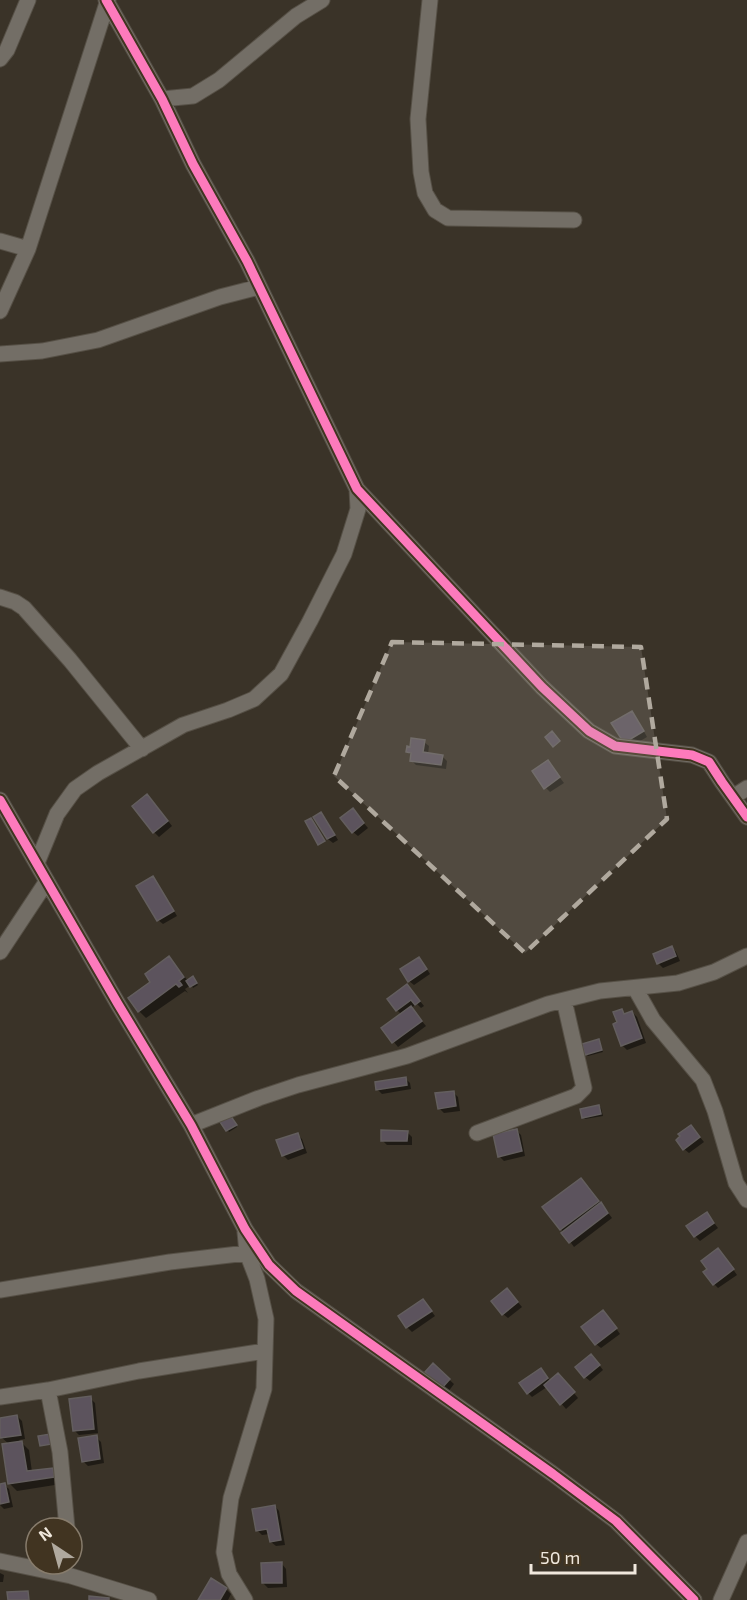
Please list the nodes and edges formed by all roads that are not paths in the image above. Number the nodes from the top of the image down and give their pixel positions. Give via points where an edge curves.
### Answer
1 (28, 0) edge
2 (322, 0) edge
3 (430, 0) edge
4 (107, 1) edge
5 (0, 59) edge
6 (162, 99) junction
7 (574, 220) dead end
8 (0, 241) edge
9 (28, 249) junction
10 (259, 287) junction
11 (0, 311) edge
12 (0, 354) edge
13 (357, 489) junction
14 (0, 597) edge
15 (142, 748) junction
16 (747, 788) edge
17 (733, 797) junction
18 (0, 800) edge
19 (747, 817) edge
20 (37, 863) junction
21 (47, 881) junction
22 (0, 952) edge
23 (747, 956) edge
24 (635, 988) junction
25 (564, 1000) junction
26 (191, 1125) junction
27 (477, 1132) dead end
28 (747, 1200) edge
29 (244, 1229) junction
30 (247, 1253) junction
31 (0, 1290) edge
32 (265, 1351) junction
33 (48, 1390) junction
34 (0, 1397) edge
35 (66, 1516) edge
36 (747, 1542) edge
37 (0, 1561) edge
38 (24, 1564) edge
39 (84, 1575) edge
40 (148, 1600) edge
41 (244, 1600) edge
42 (694, 1600) edge
43 (721, 1600) edge

1 - 5 street
2 - 6 street via 296,16 219,80 193,96
3 - 7 street via 418,119 421,172 425,193 435,210 448,218
4 - 6 street
4 - 9 street
6 - 10 street
8 - 9 street
9 - 11 street
10 - 12 street via 98,340
10 - 13 street
13 - 15 street via 358,509 344,554 281,674 254,699 183,725
13 - 17 street via 542,687 590,731 615,746 692,755 709,762
14 - 15 street via 24,608
15 - 20 street via 75,789 57,814
16 - 17 street
17 - 19 street
18 - 20 street
20 - 21 street
21 - 22 street
21 - 26 street
23 - 24 street via 678,983
24 - 25 street
24 - 28 street via 653,1020 703,1080 736,1183
25 - 26 street via 407,1056 259,1098
25 - 27 street via 584,1088 576,1096
26 - 29 street
29 - 30 street
29 - 42 street via 269,1265 296,1291 616,1521
30 - 31 street
30 - 32 street via 266,1319
32 - 33 street
32 - 41 street via 264,1389 231,1498 224,1552 229,1574
33 - 34 street
33 - 35 street via 60,1452
36 - 43 street
37 - 38 street
39 - 40 street

